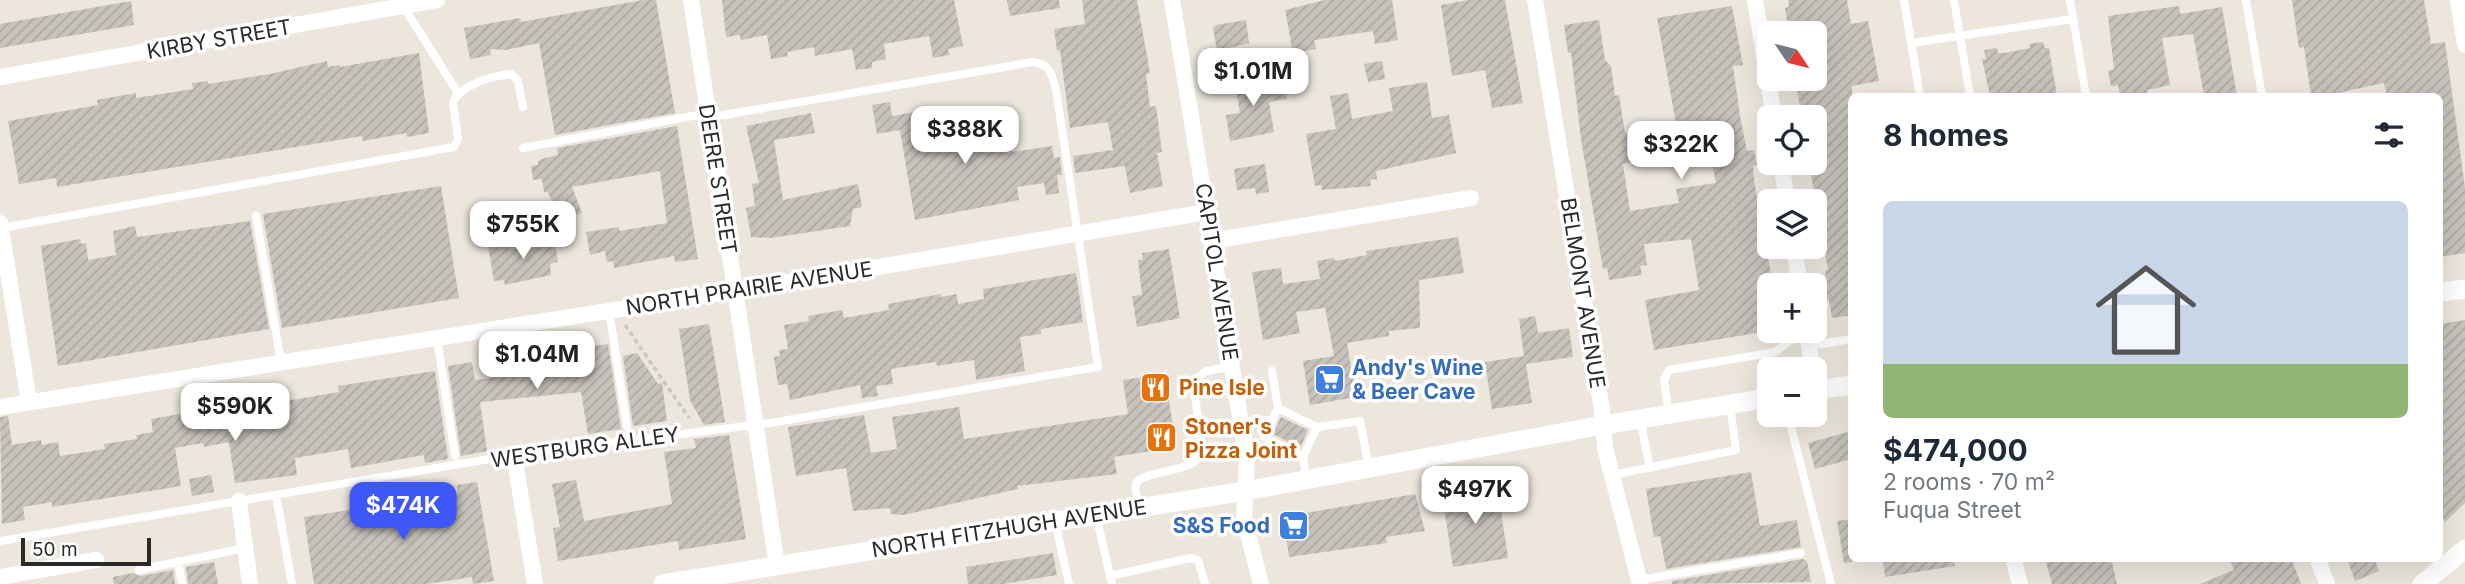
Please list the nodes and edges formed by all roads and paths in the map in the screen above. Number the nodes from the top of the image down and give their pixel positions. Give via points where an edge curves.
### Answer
1 (437, 0) edge
2 (691, 0) edge
3 (1172, 0) edge
4 (1535, 0) edge
5 (1755, 0) edge
6 (1904, 0) edge
7 (1954, 0) edge
8 (2083, 0) edge
9 (2246, 0) edge
10 (2458, 0) edge
11 (2070, 1) edge
12 (400, 3) edge
13 (2073, 19) junction
14 (1960, 36) junction
15 (1912, 43) junction
16 (2465, 45) edge
17 (0, 77) edge
18 (458, 93) junction
19 (1920, 93) edge
20 (1969, 93) edge
21 (2085, 93) edge
22 (2262, 93) edge
23 (1772, 105) edge
24 (523, 107) dead end
25 (708, 115) junction
26 (523, 148) dead end
27 (1471, 198) dead end
28 (1207, 212) junction
29 (256, 216) dead end
30 (0, 226) edge
31 (1079, 234) junction
32 (1211, 241) junction
33 (2465, 289) edge
34 (735, 291) junction
35 (2443, 292) edge
36 (609, 310) junction
37 (625, 325) dead end
38 (436, 337) junction
39 (1827, 338) edge
40 (1848, 339) edge
41 (1787, 343) edge
42 (281, 362) junction
43 (1232, 366) junction
44 (1272, 370) dead end
45 (1848, 386) edge
46 (1827, 388) edge
47 (1757, 400) edge
48 (29, 401) junction
49 (1730, 404) junction
50 (0, 407) edge
51 (1278, 408) junction
52 (1669, 414) junction
53 (689, 418) dead end
54 (1640, 419) junction
55 (1271, 420) junction
56 (1241, 421) junction
57 (756, 425) junction
58 (1603, 425) junction
59 (627, 427) dead end
60 (1317, 427) junction
61 (1791, 427) edge
62 (514, 455) junction
63 (455, 456) dead end
64 (1303, 457) junction
65 (1369, 468) junction
66 (1650, 468) junction
67 (1611, 475) junction
68 (1307, 480) junction
69 (1245, 491) junction
70 (275, 495) junction
71 (239, 501) junction
72 (1140, 508) junction
73 (1096, 515) junction
74 (1055, 521) junction
75 (0, 541) edge
76 (245, 548) junction
77 (2465, 549) edge
78 (1801, 553) dead end
79 (96, 560) dead end
80 (178, 561) junction
81 (2014, 562) edge
82 (2319, 562) edge
83 (777, 566) junction
84 (139, 569) dead end
85 (0, 578) edge
86 (1111, 580) edge
87 (1639, 582) edge
88 (182, 584) edge
89 (250, 584) edge
90 (292, 584) edge
91 (535, 584) edge
92 (663, 584) edge
93 (1069, 584) edge
94 (1205, 584) edge
95 (1261, 584) edge
96 (1830, 584) edge
97 (2020, 584) edge
98 (2327, 584) edge
99 (2422, 584) edge

1 - 12 street, KIRBY STREET
2 - 25 street, DEERE STREET
3 - 28 street, CAPITOL AVENUE
4 - 58 street, BELMONT AVENUE
5 - 23 street
6 - 15 lane
7 - 14 lane
8 - 11 lane
9 - 22 lane
10 - 16 street
11 - 13 lane
12 - 17 street, KIRBY STREET
12 - 18 lane
13 - 14 lane
13 - 21 lane
14 - 15 lane
14 - 20 lane
15 - 19 lane
18 - 24 lane via 495,76 511,74 518,81
18 - 30 lane via 453,102 458,139 454,147
25 - 26 lane
25 - 31 lane via 1032,61 1043,63 1056,90
25 - 34 street, DEERE STREET
27 - 32 street
28 - 31 street, NORTH PRAIRIE AVENUE
28 - 32 street, CAPITOL AVENUE
29 - 42 lane
30 - 48 street
31 - 34 street, NORTH PRAIRIE AVENUE
31 - 57 lane, WESTBURG ALLEY via 1098,367
32 - 43 street, CAPITOL AVENUE
33 - 35 street
34 - 36 street, NORTH PRAIRIE AVENUE
34 - 57 street, DEERE STREET
36 - 38 street, NORTH PRAIRIE AVENUE
36 - 59 lane
37 - 53 path
38 - 42 street, NORTH PRAIRIE AVENUE
38 - 63 lane
39 - 40 lane
41 - 52 lane via 1775,352 1669,370 1664,380
42 - 48 street, NORTH PRAIRIE AVENUE
43 - 56 street, CAPITOL AVENUE
43 - 72 lane via 1207,371 1193,380 1199,457 1189,467 1152,472 1138,480 1135,488
44 - 51 lane
45 - 46 street
47 - 49 street, NORTH FITZHUGH AVENUE
48 - 50 street, NORTH PRAIRIE AVENUE
49 - 52 street, NORTH FITZHUGH AVENUE
49 - 66 lane via 1736,450
51 - 55 lane
51 - 60 lane
52 - 54 street, NORTH FITZHUGH AVENUE
54 - 58 street, NORTH FITZHUGH AVENUE
54 - 66 lane
55 - 56 lane
55 - 64 lane via 1264,437
56 - 69 street, CAPITOL AVENUE via 1247,460
57 - 62 lane, WESTBURG ALLEY
57 - 83 street, DEERE STREET
58 - 65 street, NORTH FITZHUGH AVENUE
58 - 67 street, BELMONT AVENUE
60 - 64 lane
60 - 65 lane via 1360,421
61 - 96 lane
62 - 70 lane, WESTBURG ALLEY
62 - 91 street
64 - 68 lane
65 - 68 street, NORTH FITZHUGH AVENUE
66 - 67 lane
67 - 87 street, BELMONT AVENUE
68 - 69 street, NORTH FITZHUGH AVENUE
69 - 72 street, NORTH FITZHUGH AVENUE
69 - 95 street, CAPITOL AVENUE via 1244,519
70 - 71 lane, WESTBURG ALLEY
70 - 90 lane
71 - 75 lane, WESTBURG ALLEY
71 - 76 street
72 - 73 street, NORTH FITZHUGH AVENUE
73 - 74 street, NORTH FITZHUGH AVENUE
73 - 86 lane
74 - 83 street, NORTH FITZHUGH AVENUE
74 - 93 lane
76 - 80 lane
76 - 89 street
77 - 99 street
78 - 87 lane
79 - 85 street
80 - 84 lane
80 - 88 lane
81 - 97 street
82 - 98 street
83 - 92 street, NORTH FITZHUGH AVENUE
86 - 94 lane via 1190,558 1202,565

